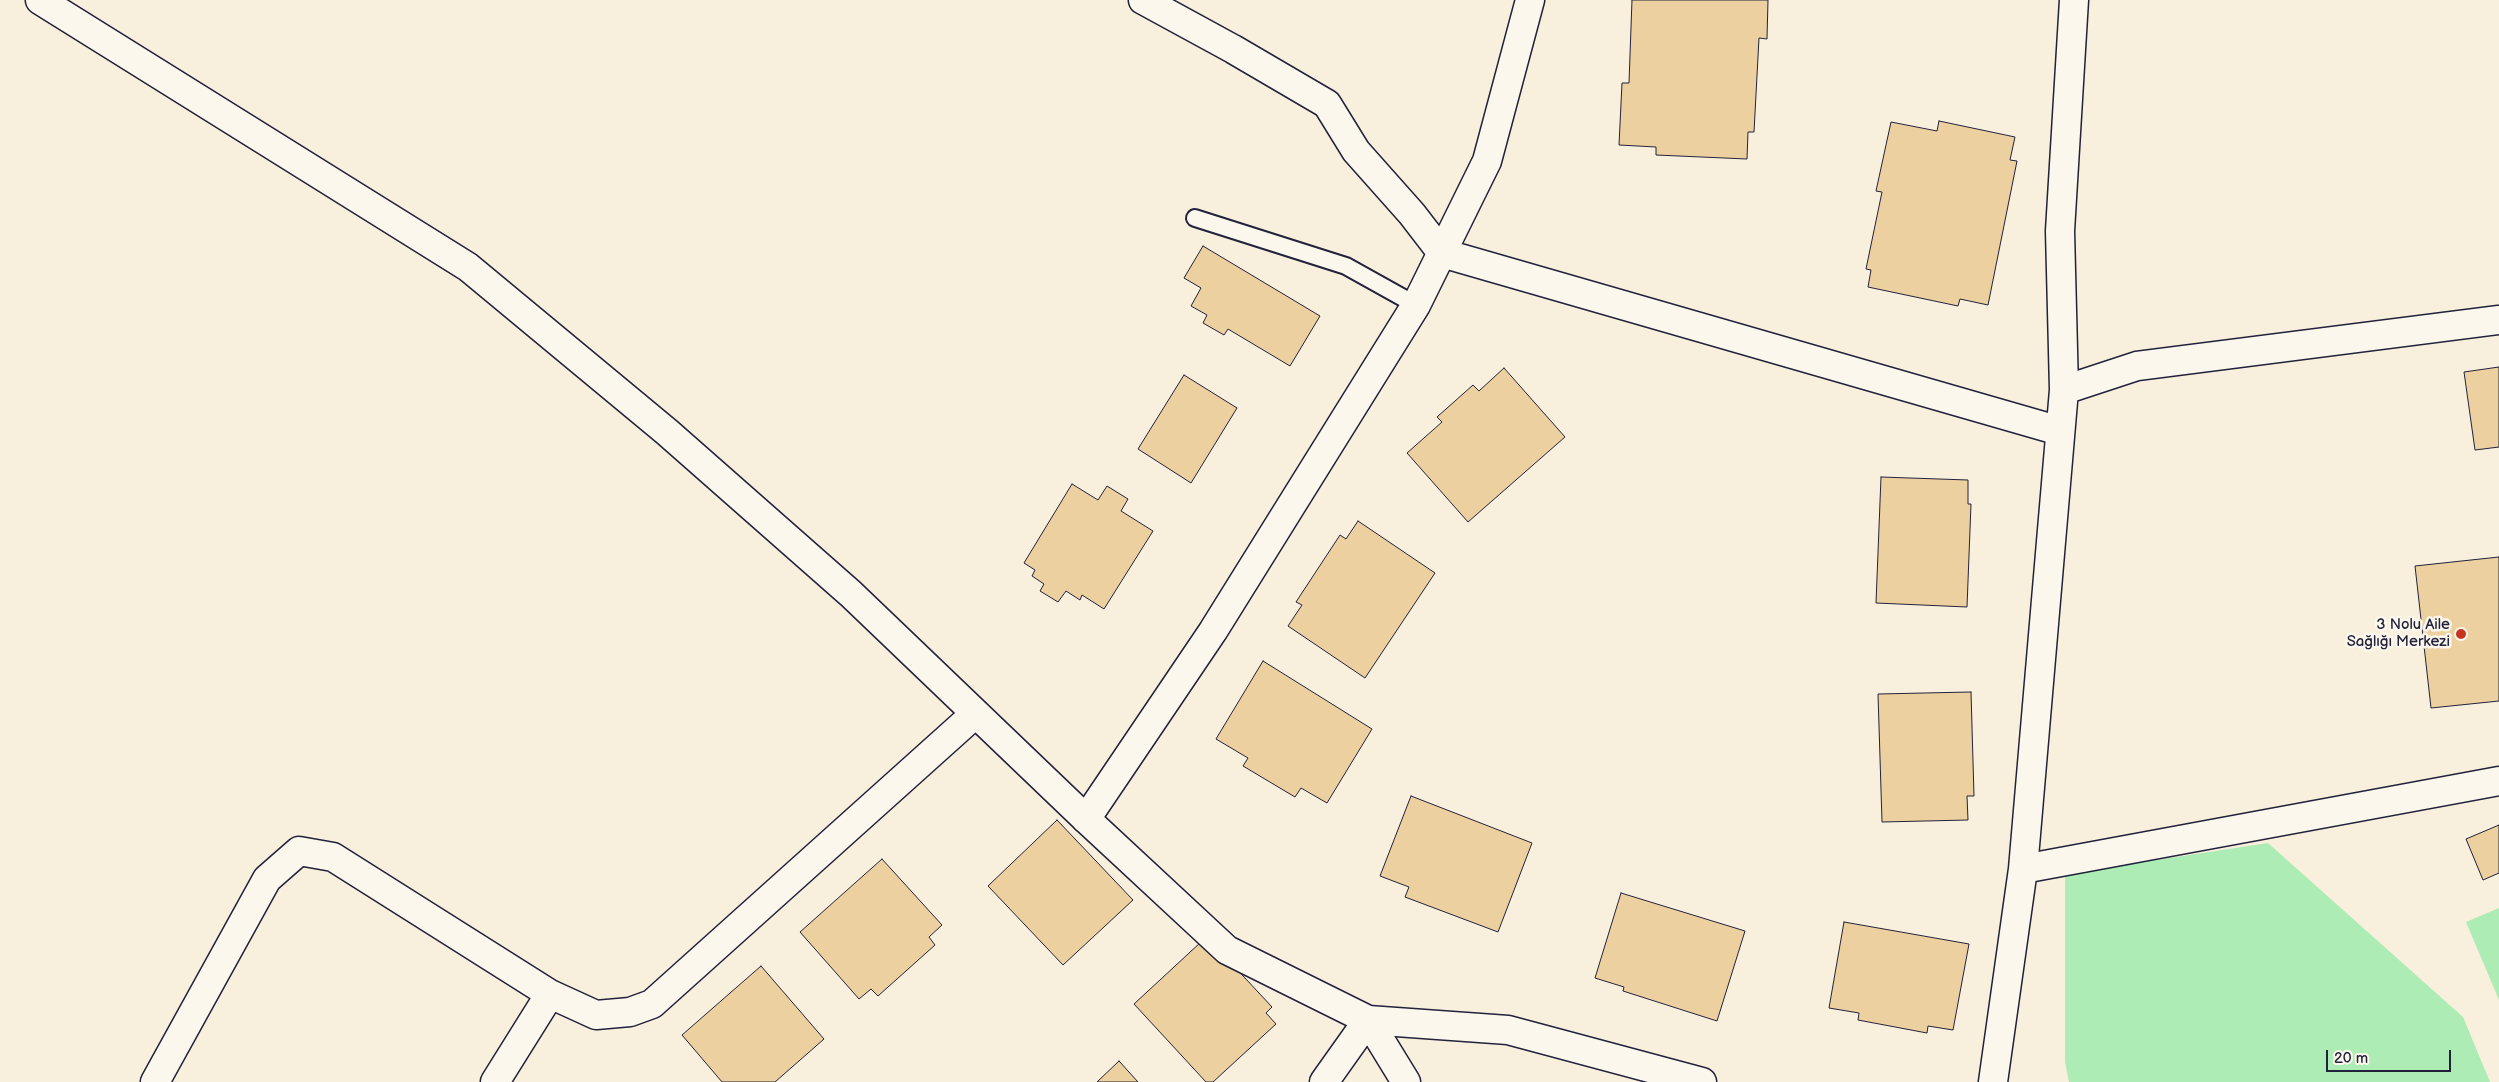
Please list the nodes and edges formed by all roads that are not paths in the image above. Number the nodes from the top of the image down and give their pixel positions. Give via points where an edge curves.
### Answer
1 (40, 0) edge
2 (1143, 0) edge
3 (1530, 0) edge
4 (2074, 0) edge
5 (1195, 218) dead end
6 (1442, 253) junction
7 (1416, 305) junction
8 (2499, 320) edge
9 (2064, 390) junction
10 (2060, 431) junction
11 (975, 714) junction
12 (2499, 781) edge
13 (1086, 819) junction
14 (2022, 870) junction
15 (550, 994) junction
16 (1368, 1020) junction
17 (155, 1082) edge
18 (495, 1082) edge
19 (1324, 1082) edge
20 (1406, 1082) edge
21 (1702, 1082) edge
22 (1994, 1082) edge

1 - 11 street via 468,267 667,432 836,581
2 - 6 street via 1327,104 1356,151
3 - 6 street via 1487,161
4 - 9 street via 2060,231
5 - 7 lane via 1346,266
6 - 7 street
6 - 10 street
7 - 13 street via 1213,631
8 - 9 street via 2138,366
9 - 10 street
10 - 14 street
11 - 13 street
11 - 15 street via 652,1004 630,1012 596,1015
12 - 14 street
13 - 16 street via 1227,950
14 - 22 street
15 - 17 street via 333,857 299,851 267,879
15 - 18 street
16 - 19 street
16 - 20 street
16 - 21 street via 1508,1030

